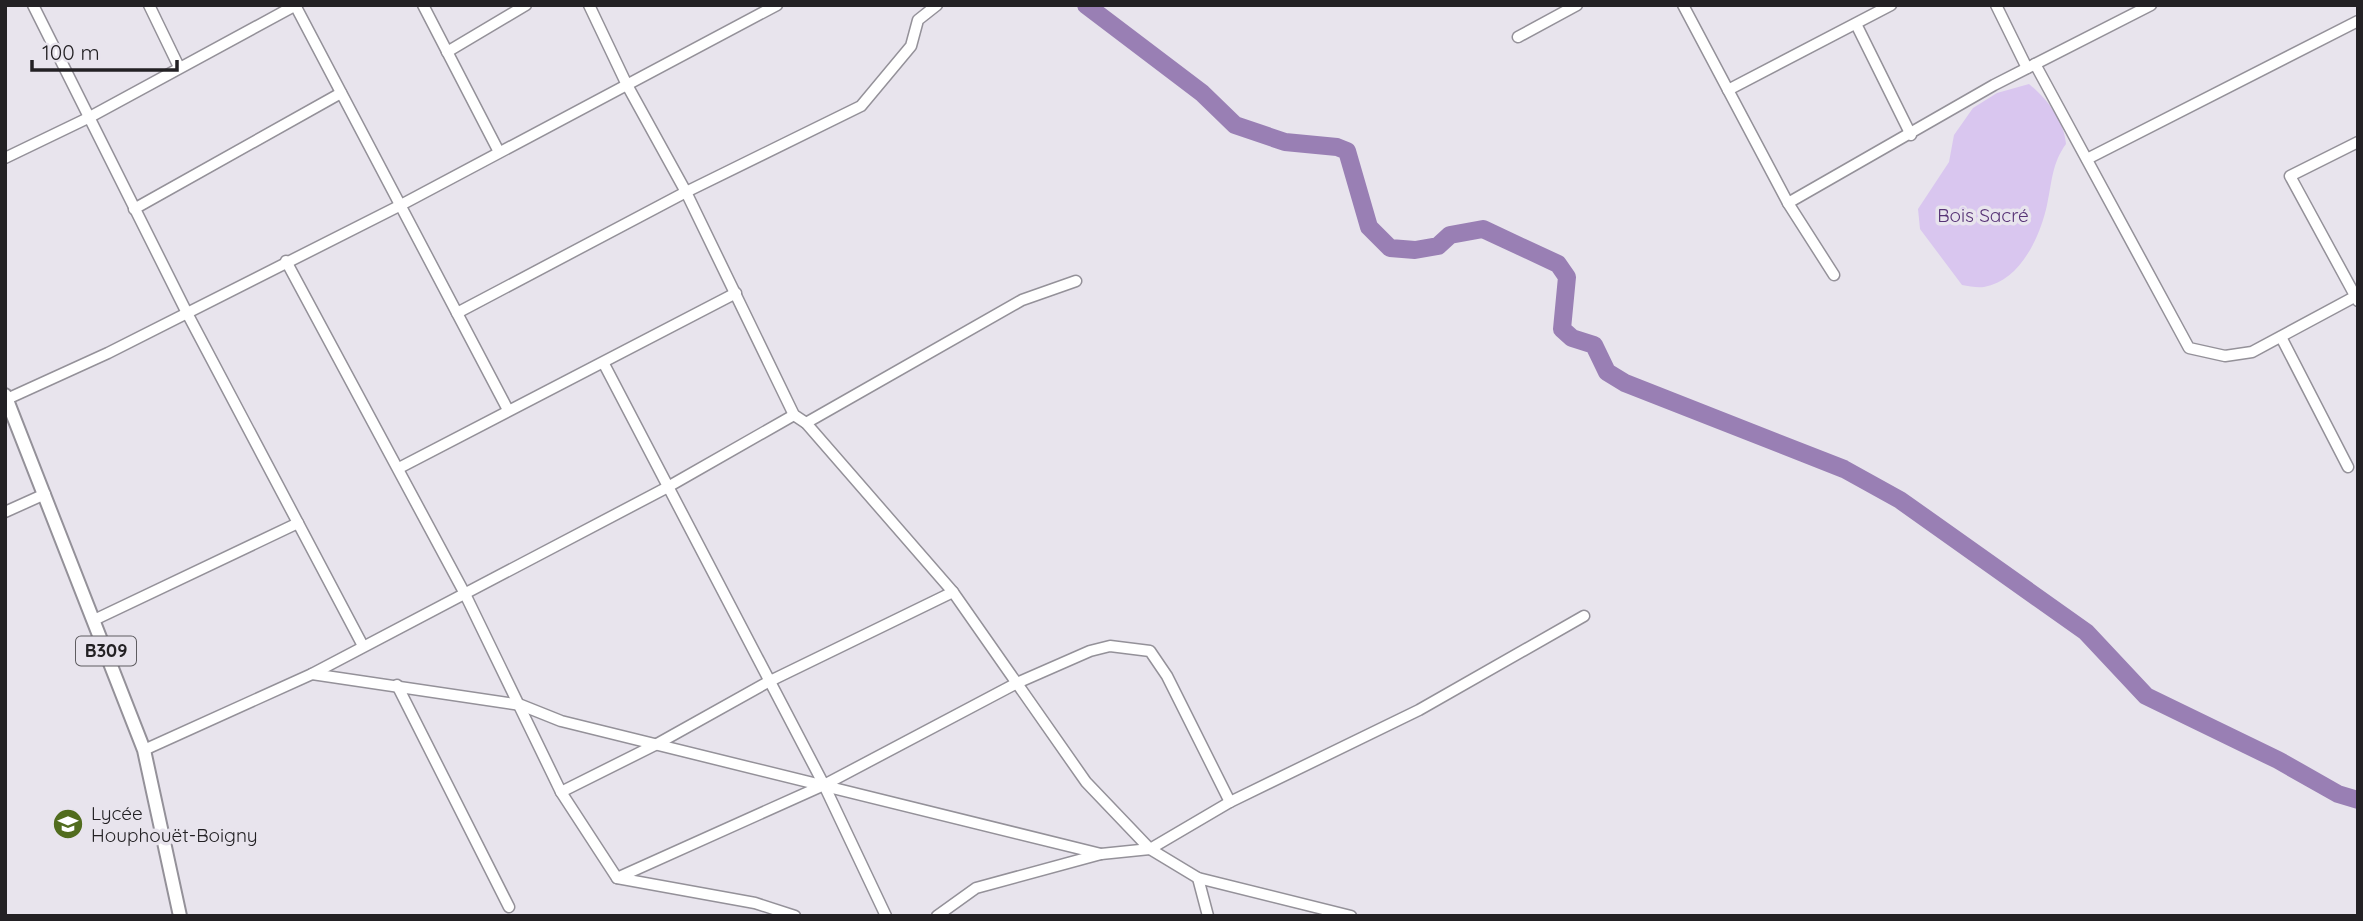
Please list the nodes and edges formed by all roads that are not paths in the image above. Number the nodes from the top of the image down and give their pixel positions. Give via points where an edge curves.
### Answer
1 (33, 5) edge
2 (149, 5) edge
3 (295, 5) edge
4 (423, 5) edge
5 (526, 5) edge
6 (589, 5) edge
7 (777, 5) edge
8 (937, 5) edge
9 (1577, 5) edge
10 (1683, 5) edge
11 (1891, 5) edge
12 (1996, 5) edge
13 (2151, 5) edge
14 (2358, 21) edge
15 (1856, 24) junction
16 (1518, 37) dead end
17 (447, 52) junction
18 (2031, 66) junction
19 (179, 67) junction
20 (627, 85) junction
21 (1728, 90) junction
22 (341, 93) junction
23 (88, 118) junction
24 (1911, 135) junction
25 (2358, 142) edge
26 (499, 152) junction
27 (5, 158) edge
28 (2087, 159) junction
29 (686, 191) junction
30 (1788, 203) junction
31 (399, 206) junction
32 (134, 209) junction
33 (286, 261) junction
34 (1834, 275) dead end
35 (1076, 281) dead end
36 (736, 293) junction
37 (2357, 298) edge
38 (187, 313) junction
39 (457, 313) junction
40 (2281, 337) junction
41 (604, 364) junction
42 (6, 397) edge
43 (508, 410) junction
44 (794, 415) junction
45 (806, 423) junction
46 (2348, 467) dead end
47 (399, 468) junction
48 (666, 488) junction
49 (44, 494) junction
50 (5, 512) edge
51 (298, 523) junction
52 (953, 592) junction
53 (465, 594) junction
54 (1584, 616) dead end
55 (93, 620) junction
56 (363, 646) junction
57 (312, 674) junction
58 (768, 682) junction
59 (1017, 683) junction
60 (397, 685) junction
61 (521, 705) junction
62 (657, 744) junction
63 (144, 750) junction
64 (824, 785) junction
65 (561, 792) junction
66 (1230, 802) junction
67 (1150, 849) junction
68 (1101, 854) junction
69 (617, 878) junction
70 (1198, 878) junction
71 (509, 907) dead end
72 (180, 916) edge
73 (795, 916) edge
74 (886, 916) edge
75 (937, 916) edge
76 (1208, 916) edge
77 (1351, 916) edge

1 - 23 street
2 - 19 street
3 - 19 street
3 - 22 street
4 - 17 street
5 - 17 street
6 - 20 street
7 - 20 street
8 - 29 street via 918,20 911,46 861,106
9 - 16 street
10 - 21 street
11 - 15 street
12 - 18 street
13 - 18 street
14 - 28 street
15 - 21 street
15 - 24 street
17 - 26 street
18 - 24 street
18 - 28 street
19 - 23 street
20 - 26 street
20 - 29 street
21 - 30 street
22 - 31 street
22 - 32 street
23 - 27 street
23 - 32 street
24 - 30 street
25 - 37 street via 2290,176
26 - 31 street
28 - 40 street via 2189,348 2239,356
29 - 36 street
29 - 39 street
30 - 34 street
31 - 33 street
31 - 39 street
32 - 38 street
33 - 38 street
33 - 47 street
35 - 45 street via 1022,300
36 - 41 street
36 - 44 street
37 - 40 street
38 - 42 street
38 - 51 street
39 - 43 street
40 - 46 street
41 - 43 street
41 - 48 street
42 - 49 main road, B309
43 - 47 street
44 - 45 street
44 - 48 street
45 - 52 street
47 - 53 street
48 - 53 street
48 - 58 street
49 - 50 street
49 - 55 main road, B309
51 - 55 street
51 - 56 street
52 - 58 street
52 - 59 street
53 - 56 street
53 - 61 street
54 - 66 street via 1419,710
55 - 63 main road, B309
56 - 57 street
57 - 60 street
57 - 63 street
58 - 62 street
58 - 64 street
59 - 64 street
59 - 66 street via 1090,650 1110,646 1150,651
59 - 67 street via 1086,782
60 - 61 street
60 - 71 street
61 - 62 street via 561,721
61 - 65 street
62 - 64 street
62 - 65 street
63 - 72 main road, B309
64 - 68 street
64 - 69 street
64 - 74 street
65 - 69 street
66 - 67 street
67 - 68 street
67 - 70 street
68 - 75 street via 976,888
69 - 73 street via 755,903
70 - 76 street
70 - 77 street

